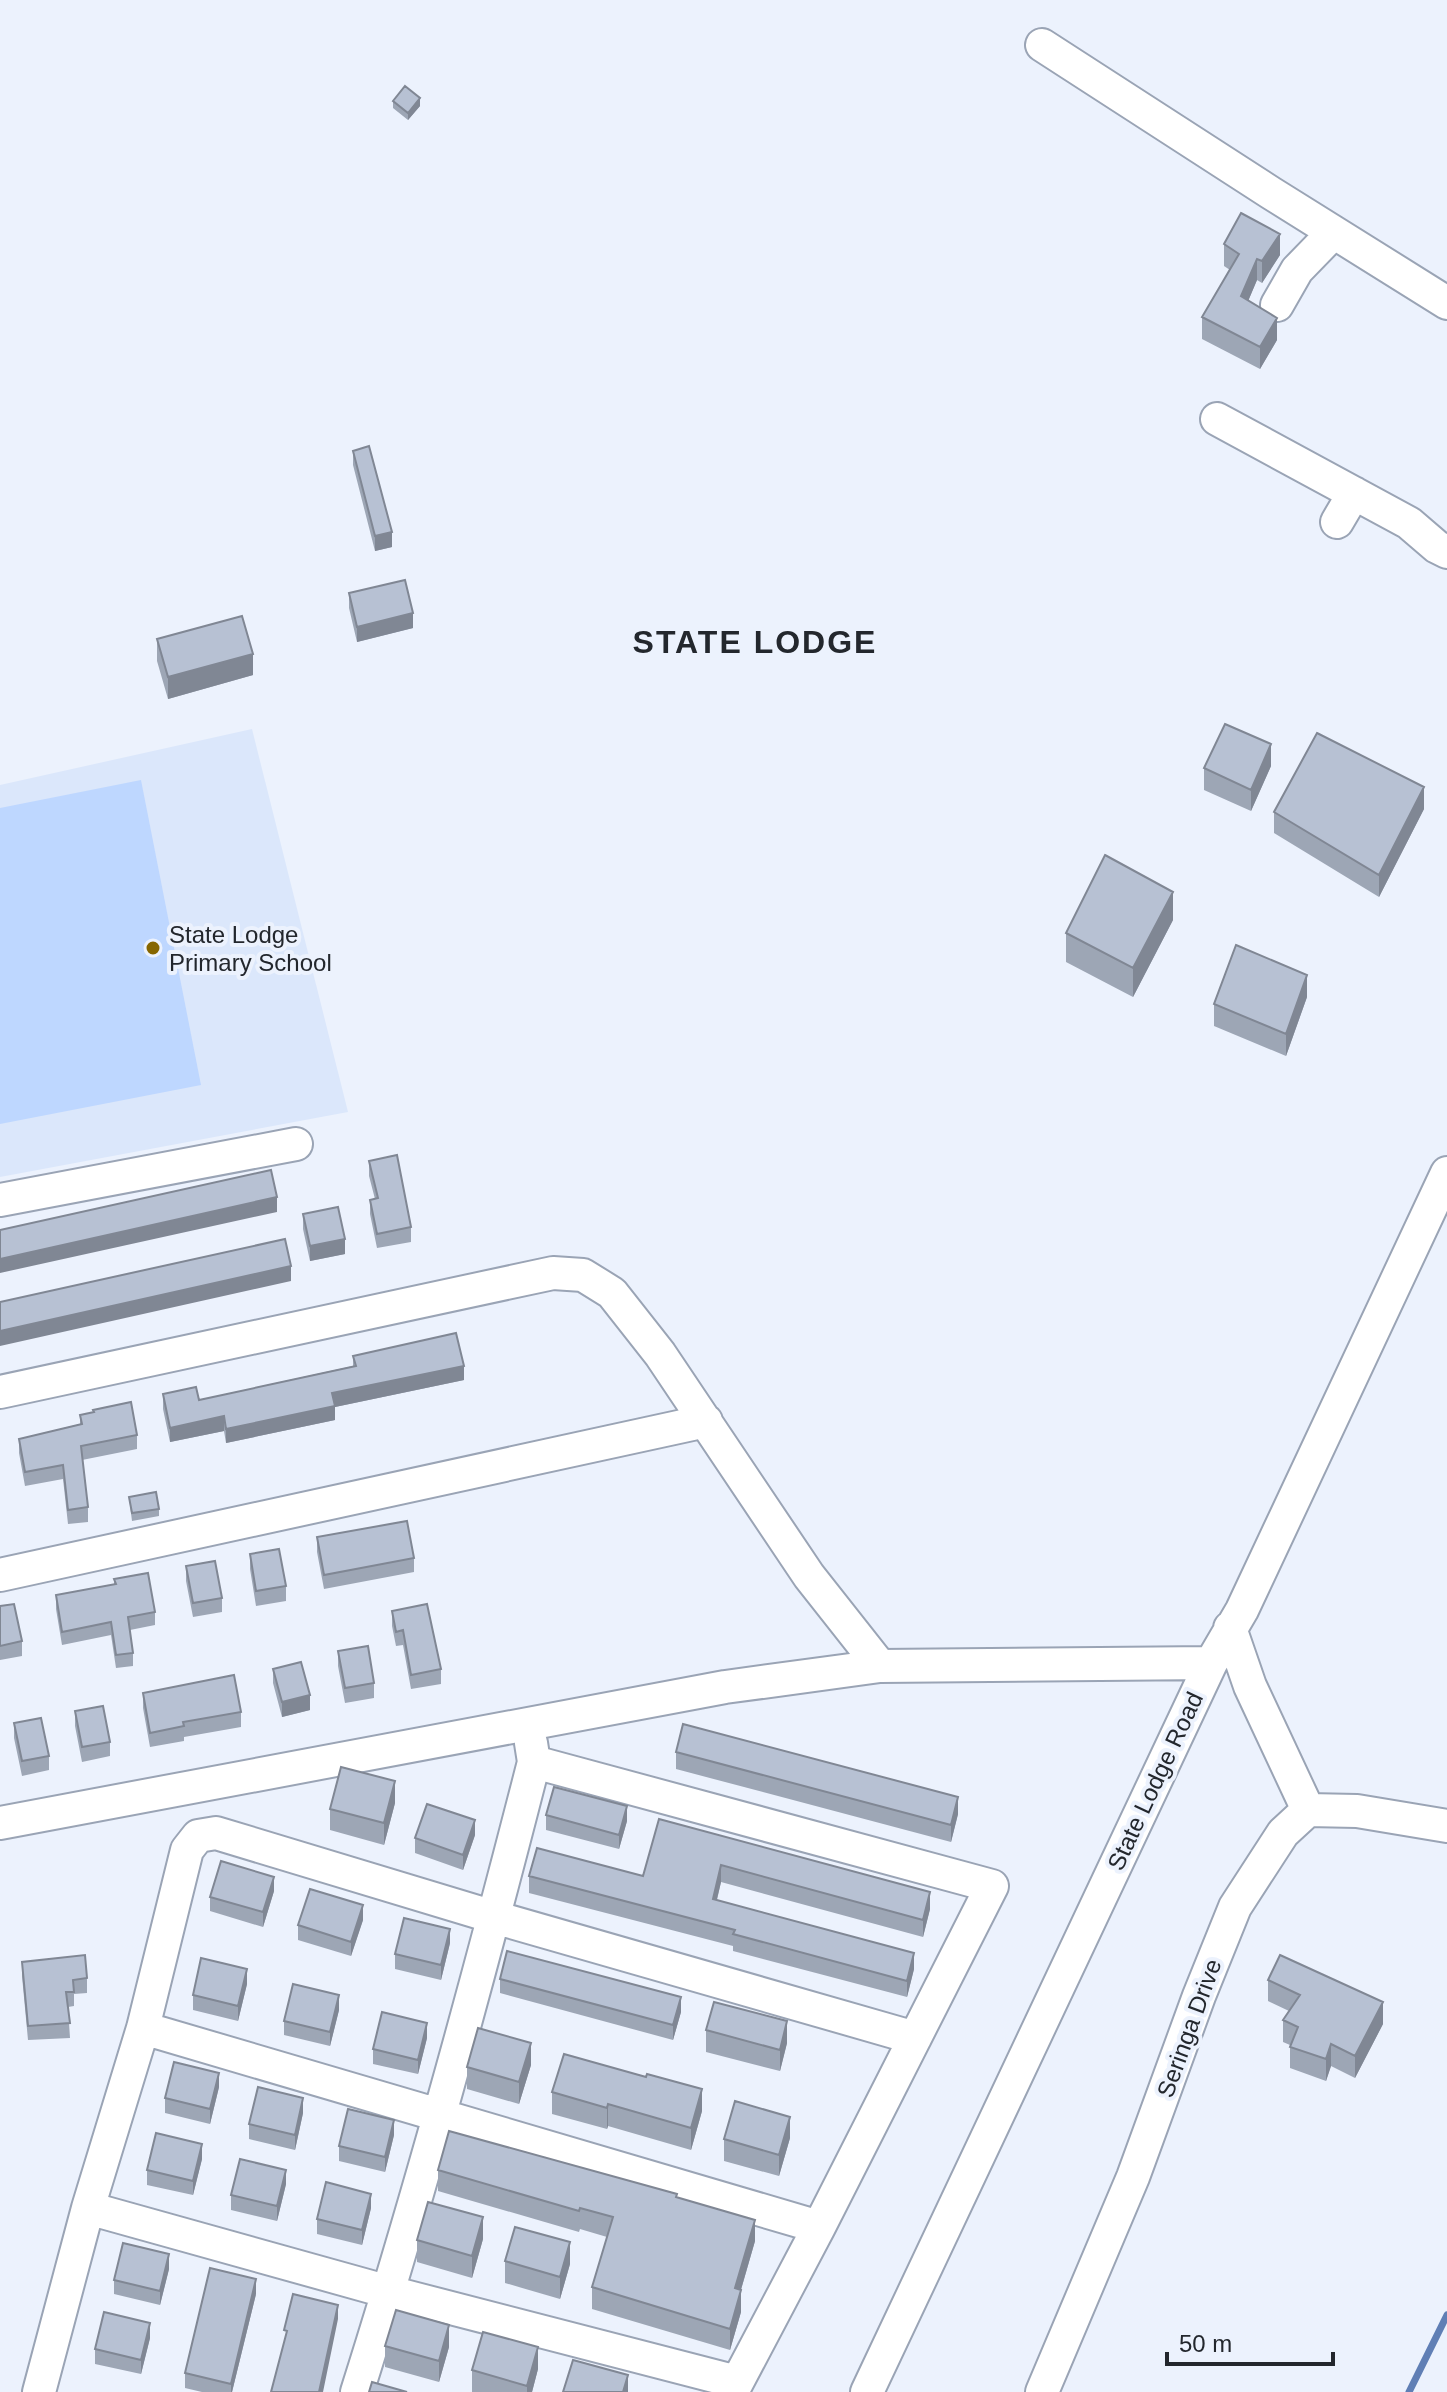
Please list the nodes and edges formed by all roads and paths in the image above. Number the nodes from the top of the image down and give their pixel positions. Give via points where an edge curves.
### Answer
1 (1042, 45) dead end
2 (1333, 233) junction
3 (1447, 303) edge
4 (1277, 305) dead end
5 (1217, 419) dead end
6 (1354, 493) junction
7 (1337, 522) dead end
8 (1447, 552) edge
9 (296, 1144) dead end
10 (1447, 1173) edge
11 (0, 1200) edge
12 (0, 1392) edge
13 (706, 1421) junction
14 (0, 1575) edge
15 (1230, 1628) junction
16 (1211, 1663) junction
17 (880, 1666) junction
18 (527, 1724) junction
19 (534, 1762) junction
20 (1308, 1810) junction
21 (0, 1823) edge
22 (1447, 1826) edge
23 (494, 1917) junction
24 (143, 2028) junction
25 (915, 2038) junction
26 (441, 2115) junction
27 (88, 2208) junction
28 (819, 2227) junction
29 (389, 2292) junction
30 (734, 2387) edge
31 (47, 2390) edge
32 (357, 2392) edge
33 (867, 2392) edge
34 (1042, 2392) edge

1 - 2 street
2 - 3 street
2 - 4 street via 1297,270
5 - 6 street
6 - 7 street
6 - 8 street via 1409,523
9 - 11 street
10 - 15 street, State Lodge Road
12 - 13 street via 553,1273 583,1275 612,1293
13 - 14 street
13 - 17 street via 809,1576
15 - 16 street, State Lodge Road
15 - 20 street via 1273,1741
16 - 17 street
16 - 33 street, State Lodge Road
17 - 18 street via 725,1687
18 - 19 street
18 - 21 street
19 - 23 street
19 - 25 street via 992,1886
20 - 22 street via 1357,1811
20 - 34 street, Seringa Drive via 1283,1833 1235,1907 1133,2177
23 - 24 street via 216,1833 198,1836 187,1850
23 - 25 street
23 - 26 street
24 - 26 street
24 - 27 street
25 - 28 street
26 - 28 street
26 - 29 street
27 - 29 street
27 - 31 street
28 - 30 street
29 - 30 street
29 - 32 street

